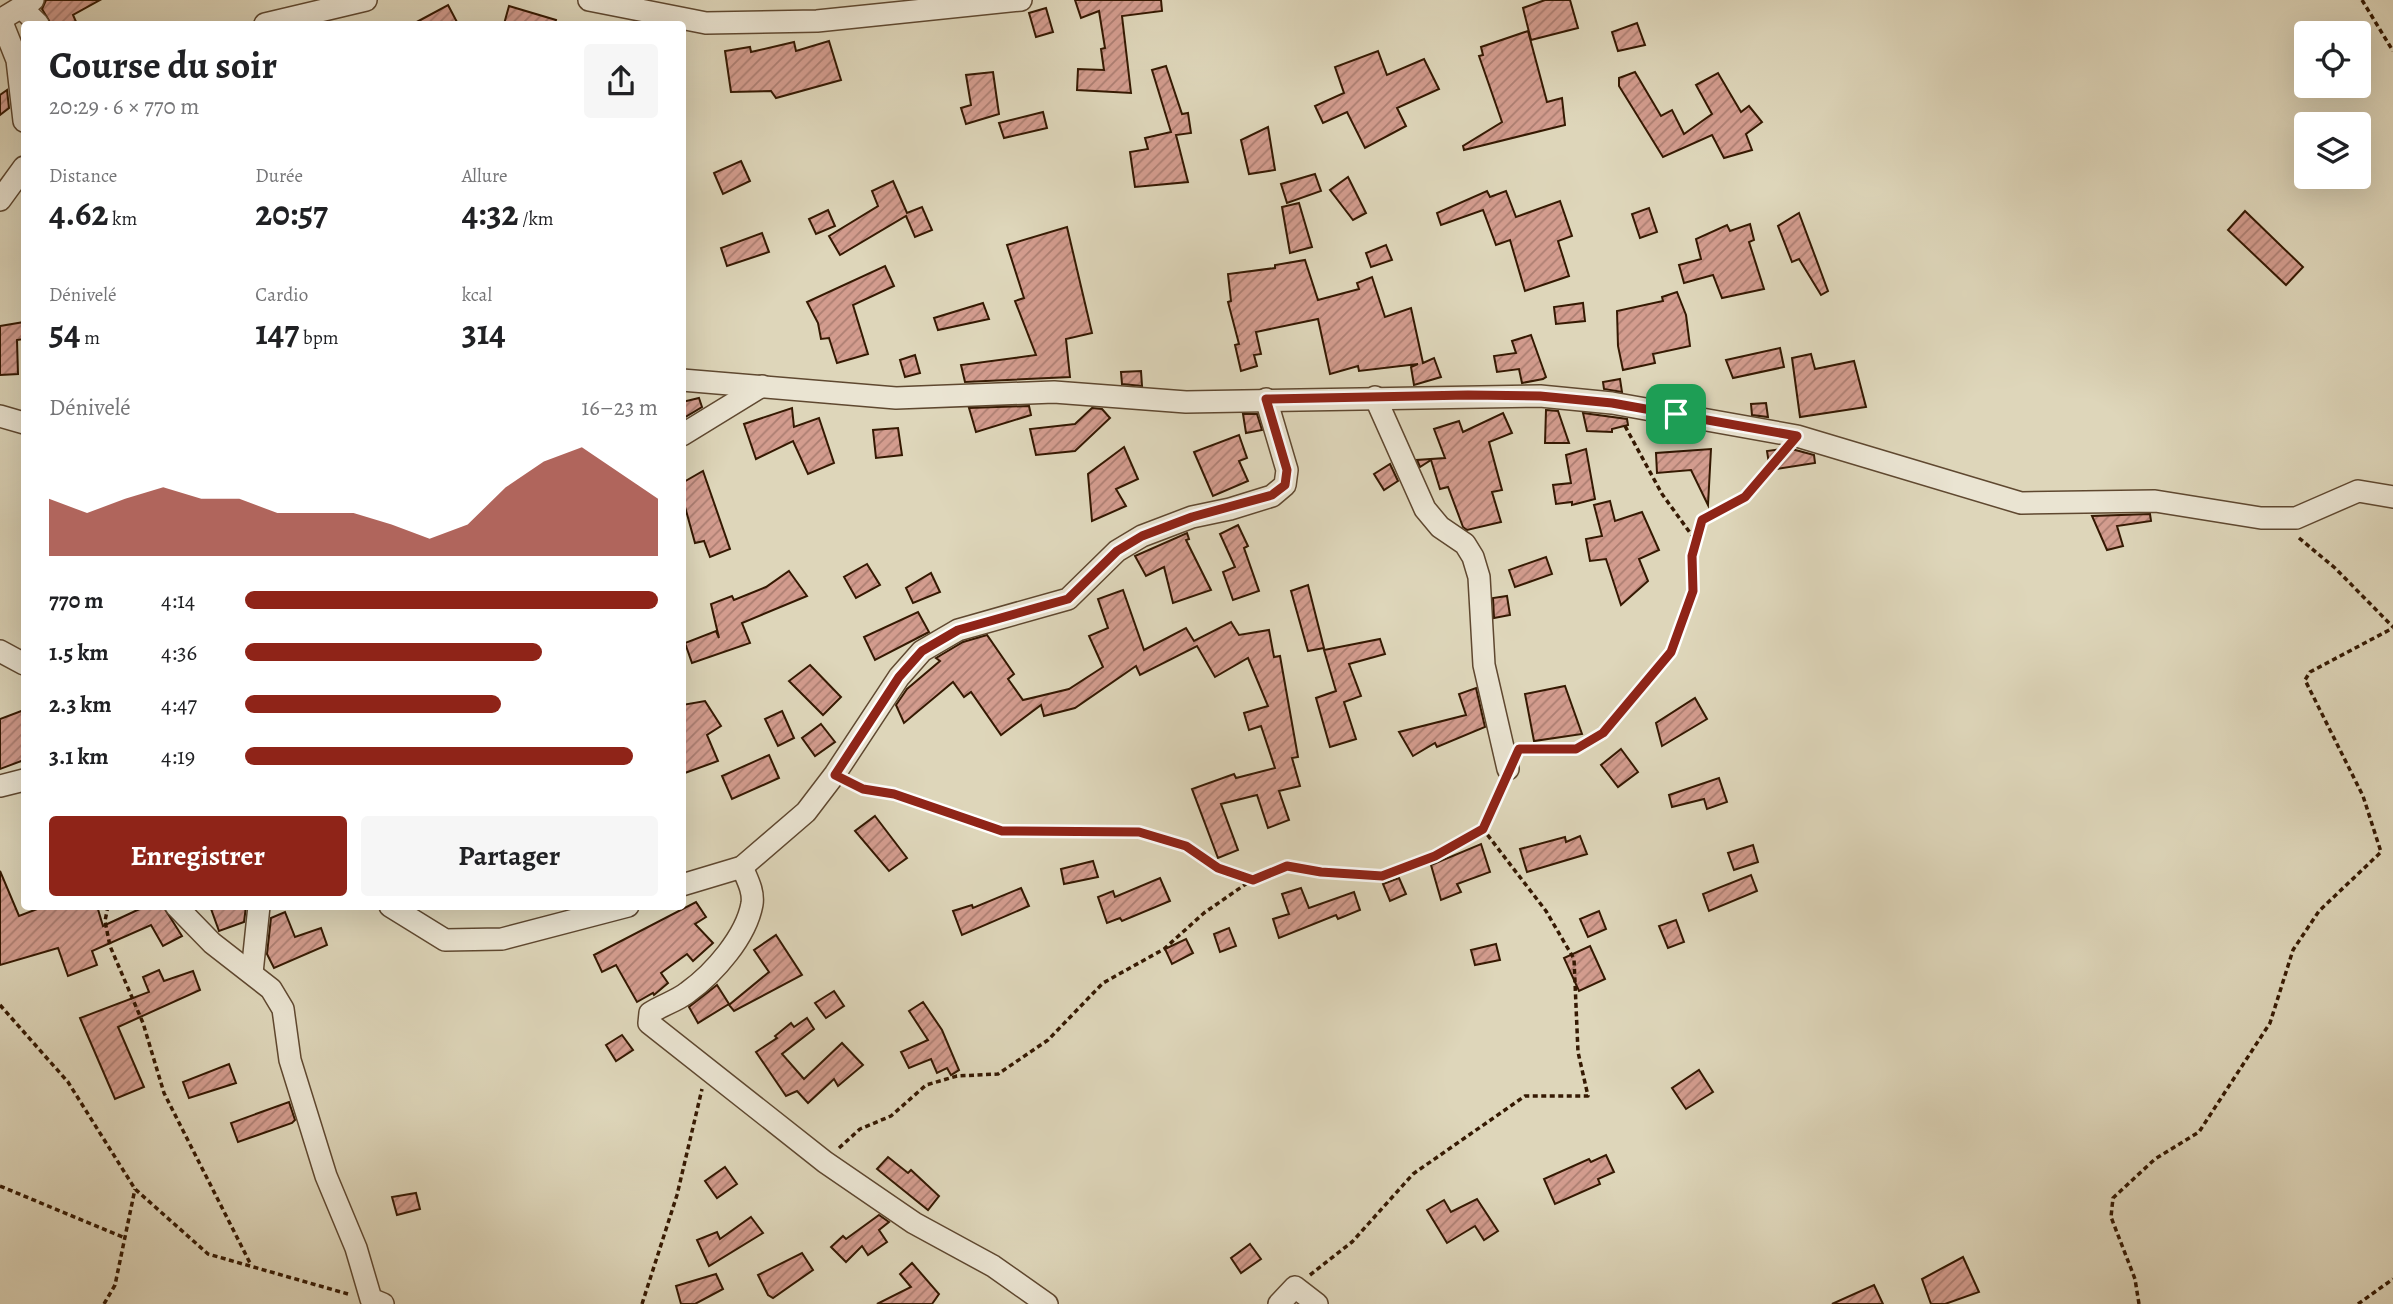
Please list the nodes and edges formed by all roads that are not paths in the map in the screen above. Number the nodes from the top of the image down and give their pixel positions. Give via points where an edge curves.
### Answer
1 (366, 0) edge
2 (589, 0) edge
3 (1021, 0) edge
4 (27, 3) edge
5 (0, 20) edge
6 (36, 21) edge
7 (278, 21) edge
8 (21, 95) edge
9 (21, 171) edge
10 (0, 200) edge
11 (686, 380) edge
12 (762, 386) junction
13 (1375, 397) junction
14 (1266, 399) junction
15 (0, 416) edge
16 (21, 422) edge
17 (686, 433) edge
18 (2393, 497) edge
19 (0, 651) edge
20 (21, 662) edge
21 (1508, 769) road end
22 (21, 780) edge
23 (0, 786) edge
24 (742, 867) junction
25 (686, 884) edge
26 (180, 910) edge
27 (259, 910) edge
28 (396, 910) edge
29 (613, 910) edge
30 (252, 973) junction
31 (377, 1301) edge
32 (1047, 1304) edge
33 (1279, 1304) edge
34 (1317, 1304) edge

1 - 7 street
2 - 3 street via 706,23 817,22
4 - 5 street
4 - 6 street
5 - 8 street via 17,60
9 - 10 street
11 - 12 street
12 - 14 street via 896,398 1054,392 1186,402
12 - 17 street
13 - 14 street
13 - 18 street via 1540,396 1612,403 1797,436 2021,503 2155,501 2261,519 2296,518 2358,491
13 - 21 street via 1426,509 1473,557 1479,577 1484,665
14 - 24 street via 1287,470 1285,485 1272,495 1142,536 1117,551 1068,599 958,630 922,651 806,812
15 - 16 street
19 - 20 street
22 - 23 street
24 - 25 street
24 - 32 street via 752,904 743,926 719,964 687,994 654,1011 648,1019 652,1027 825,1162
26 - 30 street via 212,943
27 - 30 street
28 - 29 street via 445,940 502,939
30 - 31 street via 271,989 283,1009 290,1060 326,1176
33 - 34 street via 1295,1287

